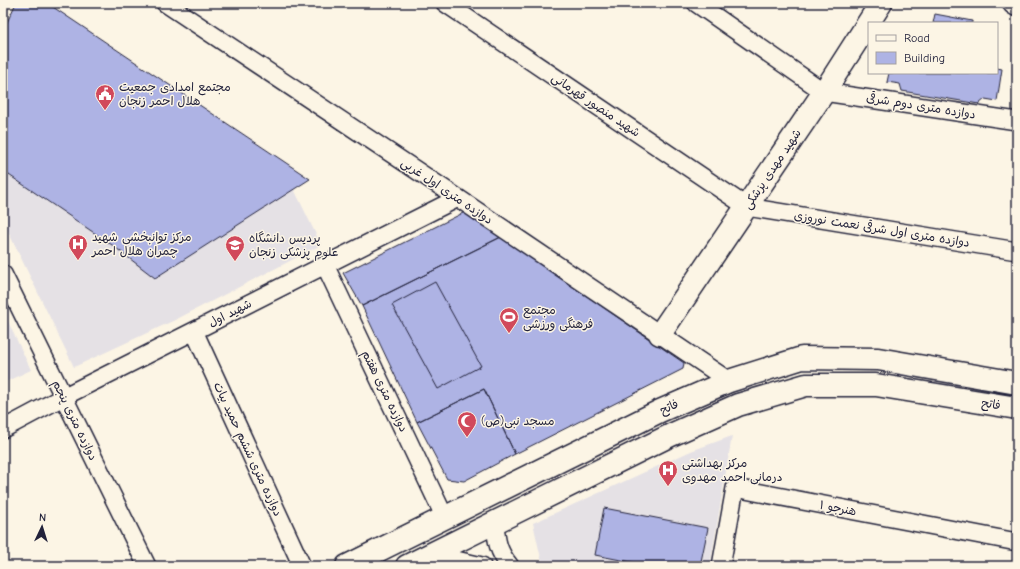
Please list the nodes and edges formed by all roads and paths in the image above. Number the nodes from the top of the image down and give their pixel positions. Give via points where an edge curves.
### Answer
1 (165, 3) edge
2 (446, 3) edge
3 (696, 3) edge
4 (881, 3) edge
5 (1014, 3) edge
6 (1017, 5) edge
7 (869, 22) edge
8 (868, 23) edge
9 (824, 92) junction
10 (1017, 121) edge
11 (458, 198) junction
12 (747, 207) junction
13 (1017, 251) edge
14 (324, 265) junction
15 (3, 274) edge
16 (194, 331) junction
17 (660, 334) junction
18 (802, 358) junction
19 (728, 381) junction
20 (1017, 383) edge
21 (806, 385) junction
22 (63, 397) junction
23 (1017, 408) edge
24 (3, 429) edge
25 (445, 518) junction
26 (495, 522) junction
27 (1017, 542) edge
28 (430, 554) junction
29 (147, 566) edge
30 (302, 566) edge
31 (348, 566) edge
32 (407, 566) edge
33 (482, 566) edge
34 (510, 566) edge
35 (721, 566) edge

1 - 11 street, دوازده متری اول غربی
2 - 12 street, شهید منصور قهرمانی
3 - 9 street
4 - 7 main road, شهید مهدی پزشکی
5 - 6 main road
8 - 9 main road, شهید مهدی پزشکی
9 - 10 street, دوازده متری دوم شرقی
9 - 12 main road, شهید مهدی پزشکی
11 - 14 street, شهید اول
11 - 17 street, دوازده متری اول غربی
12 - 13 street, دوازده متری اول شرقی نعمت نوروزی
12 - 17 main road, شهید مهدی پزشکی
14 - 16 street, شهید اول
14 - 25 street, دوازده متری هفتم
15 - 22 street, دوازده متری پنجم
16 - 22 street, شهید اول
16 - 30 street, دوازده متری ششم حمید بیات
17 - 19 street, دوازده متری اول غربی
18 - 19 main road, فاتح
18 - 20 main road, فاتح via 878,359
18 - 21 main road
19 - 25 main road, فاتح via 660,411
21 - 23 main road, فاتح via 876,385
21 - 26 main road, فاتح via 724,411
22 - 24 street, شهید اول
22 - 29 street, دوازده متری پنجم
25 - 31 main road, فاتح
26 - 28 main road, فاتح
26 - 34 street via 496,541
27 - 35 street, هنرجو ۱ via 736,488
28 - 32 main road, فاتح
28 - 33 street

